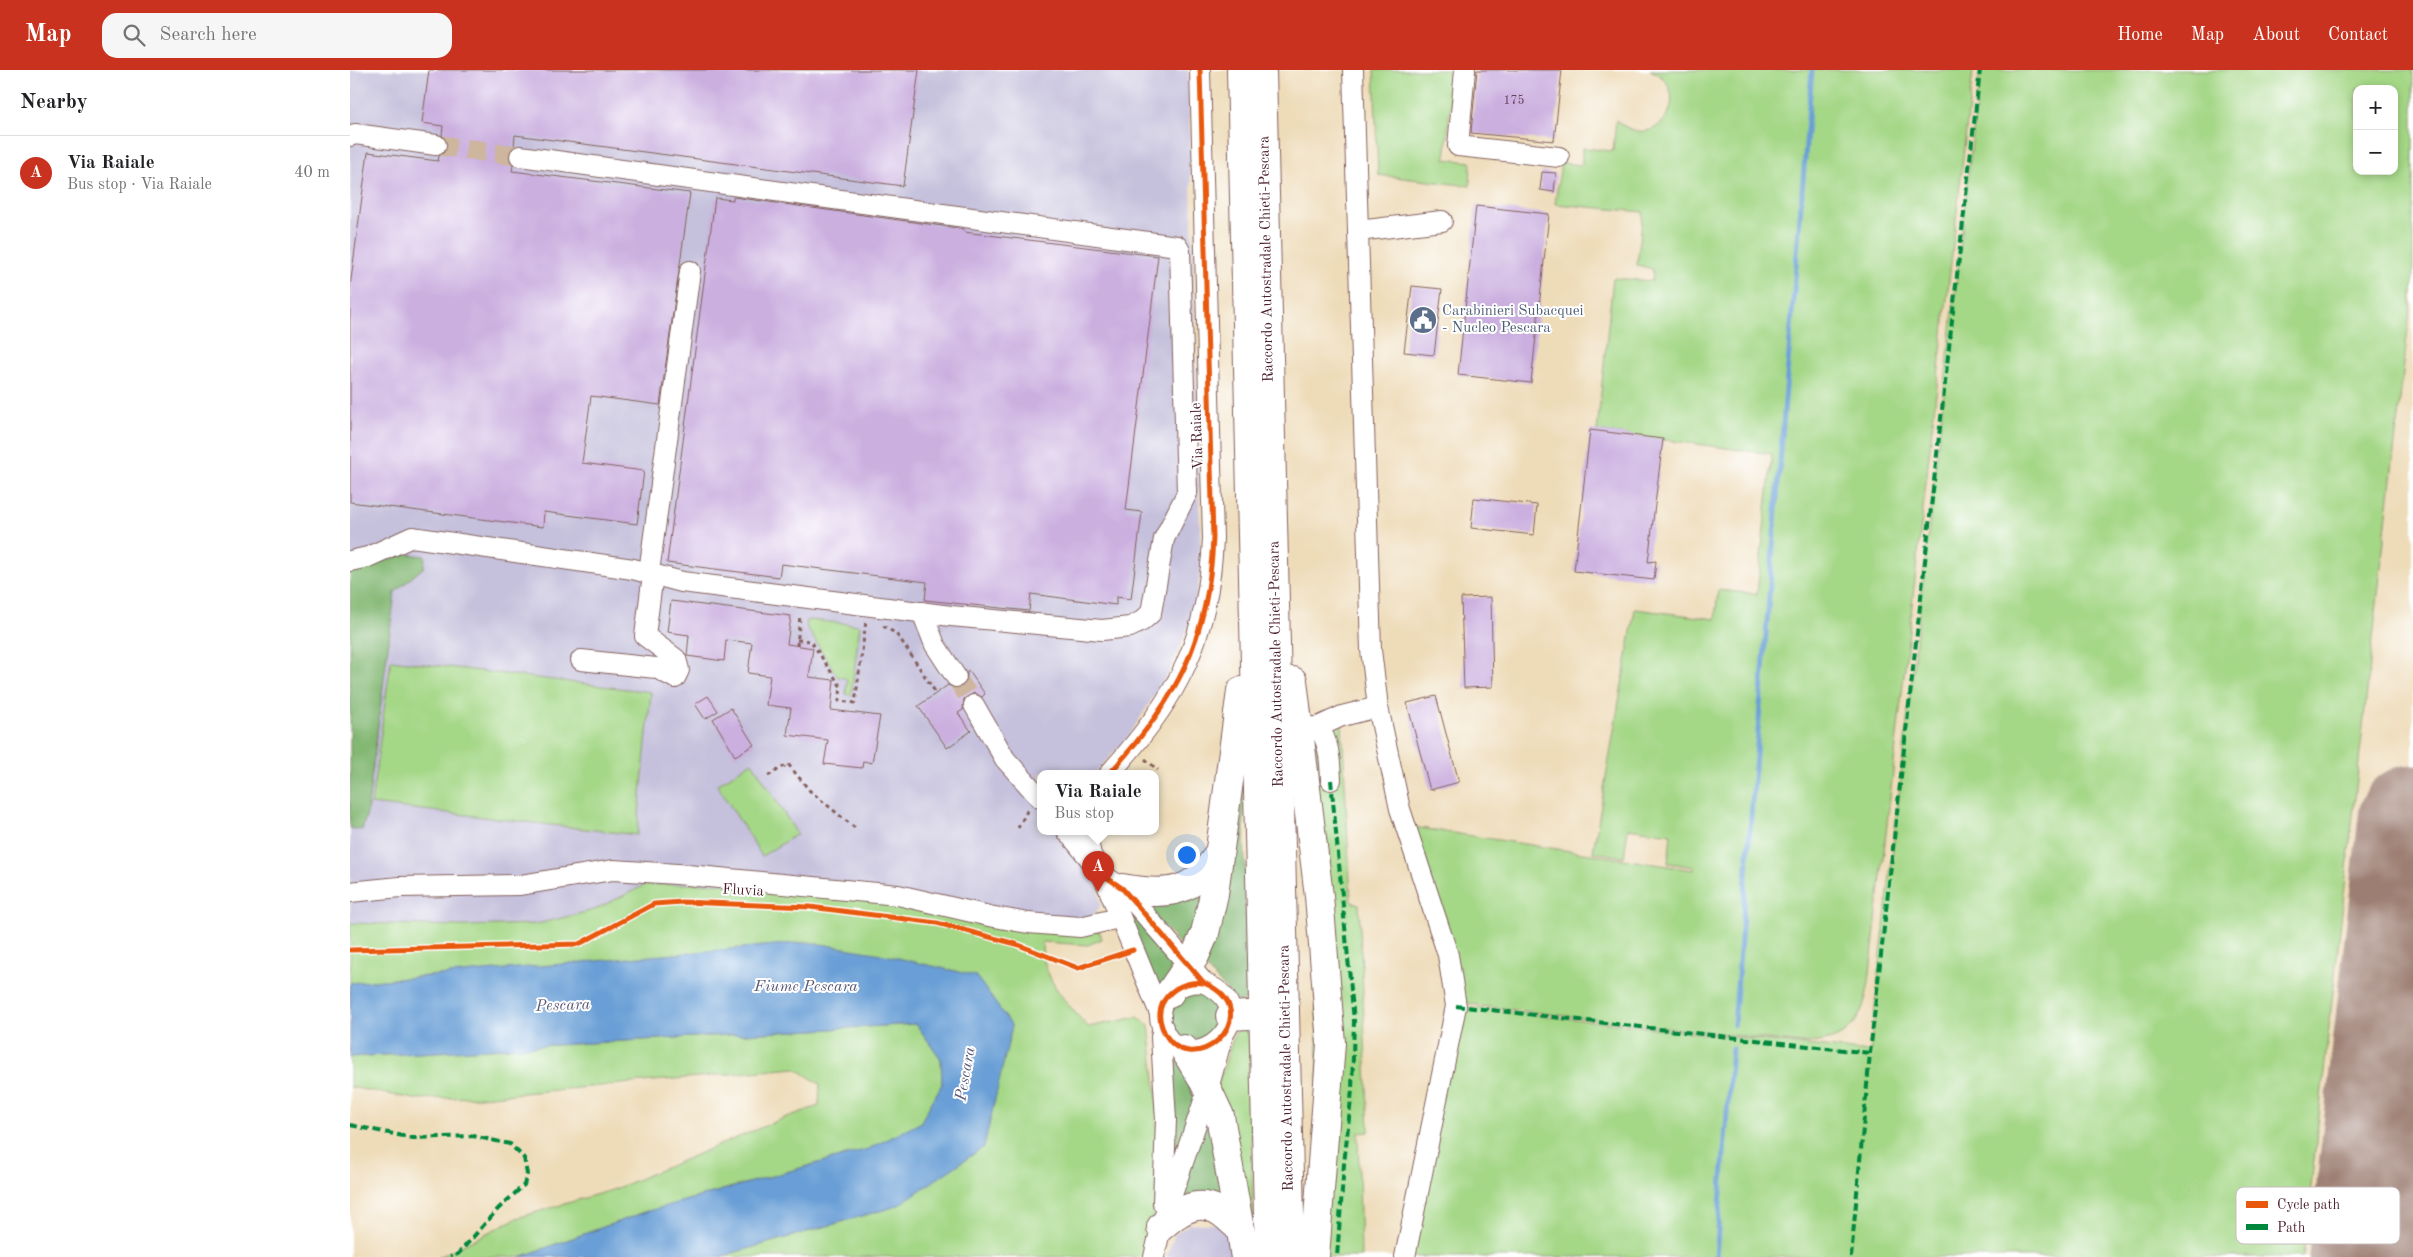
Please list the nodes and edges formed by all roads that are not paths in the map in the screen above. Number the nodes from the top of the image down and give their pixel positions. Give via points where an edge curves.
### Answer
1 (1200, 70) edge
2 (1241, 70) edge
3 (1262, 70) edge
4 (1353, 70) edge
5 (1465, 70) edge
6 (350, 136) edge
7 (436, 145) tunnel mouth
8 (520, 156) tunnel mouth
9 (1559, 157) dead end
10 (1442, 221) dead end
11 (1358, 231) junction
12 (690, 271) dead end
13 (1273, 509) junction
14 (350, 561) edge
15 (651, 573) junction
16 (922, 612) junction
17 (581, 660) dead end
18 (1254, 666) junction
19 (948, 681) tunnel mouth
20 (974, 705) tunnel mouth
21 (1378, 707) junction
22 (1308, 727) junction
23 (991, 730) junction
24 (1113, 770) edge
25 (1037, 773) edge
26 (1332, 780) dead end
27 (1037, 795) edge
28 (1071, 835) edge
29 (1087, 835) edge
30 (1219, 851) junction
31 (1112, 882) junction
32 (350, 892) edge
33 (1119, 918) junction
34 (1196, 974) junction
35 (1329, 1011) junction
36 (1301, 1012) dead end
37 (1164, 1013) junction
38 (1233, 1023) junction
39 (1184, 1049) junction
40 (1208, 1089) junction
41 (1162, 1227) junction
42 (1240, 1230) junction
43 (1154, 1257) edge
44 (1245, 1257) edge
45 (1269, 1257) edge
46 (1291, 1257) edge
47 (1315, 1257) edge
48 (1405, 1257) edge

1 - 24 street, Via Raiale via 1213,538 1209,592 1195,646 1180,679 1147,732
2 - 18 highway, Raccordo Autostradale Chieti-Pescara
3 - 13 highway, Raccordo Autostradale Chieti-Pescara
4 - 11 street
5 - 9 street via 1458,146
6 - 7 street via 356,134
8 - 16 street via 1177,246 1180,251 1187,493 1164,539 1151,613 1130,626 1102,630
10 - 11 street
11 - 21 street via 1371,650
12 - 15 street
13 - 22 highway via 1286,544 1291,668
13 - 46 highway, Raccordo Autostradale Chieti-Pescara
14 - 15 street via 368,557 412,537
15 - 16 street via 682,582
15 - 17 street via 645,636 676,659 679,670 675,678 656,668
16 - 19 street
18 - 30 highway via 1242,688
18 - 45 highway, Raccordo Autostradale Chieti-Pescara
20 - 23 street
21 - 22 street
21 - 48 street via 1400,809 1448,955 1456,1006
22 - 26 street via 1325,736
22 - 35 highway
23 - 25 street
23 - 27 street via 1005,759
28 - 31 street
29 - 31 street via 1091,855
30 - 31 highway via 1204,874 1182,889 1155,893
30 - 34 highway via 1214,894
31 - 33 street
31 - 34 street
32 - 33 street via 520,885 613,870 859,890 898,895 1028,923 1080,927
33 - 37 street
34 - 37 highway
34 - 38 street via 1223,995
35 - 36 highway
35 - 47 highway via 1331,1043
37 - 39 street via 1167,1037
37 - 41 street via 1161,1037 1166,1120
38 - 39 street via 1204,1050
38 - 40 street
39 - 40 highway
40 - 41 street
40 - 42 highway via 1220,1116
41 - 42 highway via 1185,1208 1205,1206 1224,1214
41 - 43 street
42 - 44 highway

